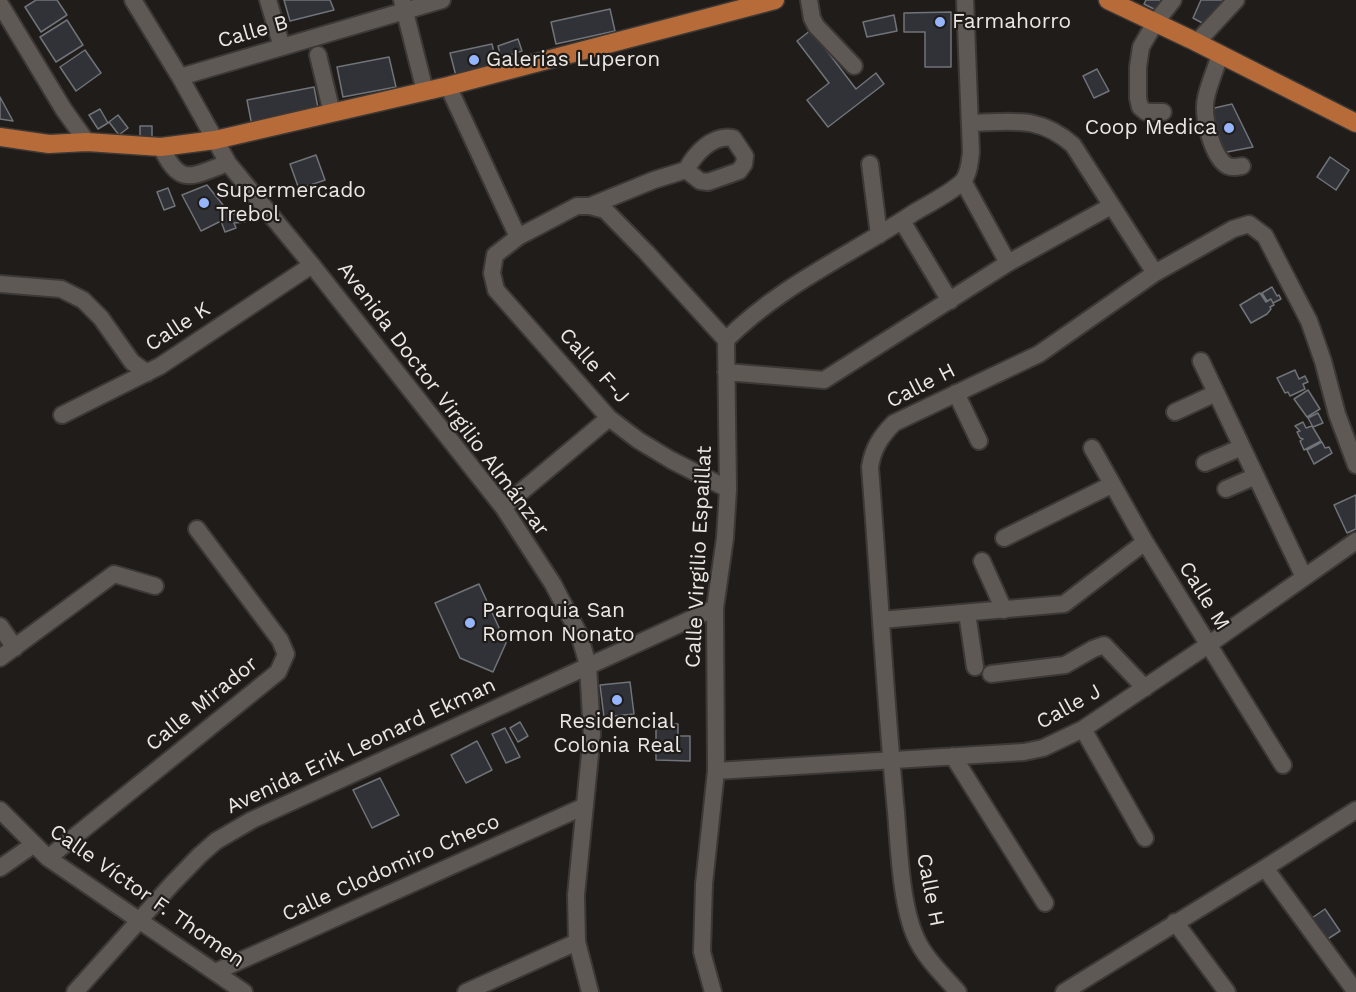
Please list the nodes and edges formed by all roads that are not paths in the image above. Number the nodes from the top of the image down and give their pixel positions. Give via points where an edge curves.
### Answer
1 (133, 0) edge
2 (268, 0) edge
3 (442, 0) edge
4 (775, 0) edge
5 (810, 0) edge
6 (965, 0) edge
7 (1173, 0) edge
8 (1236, 0) edge
9 (1119, 2) edge
10 (0, 4) edge
11 (740, 5) edge
12 (404, 6) edge
13 (1155, 23) junction
14 (1197, 42) junction
15 (282, 47) junction
16 (1220, 54) junction
17 (318, 55) dead end
18 (854, 66) dead end
19 (180, 76) junction
20 (447, 86) junction
21 (425, 91) junction
22 (64, 110) junction
23 (1163, 112) dead end
24 (332, 113) junction
25 (970, 123) junction
26 (1356, 123) edge
27 (0, 137) edge
28 (214, 140) junction
29 (87, 142) junction
30 (49, 144) junction
31 (161, 147) junction
32 (228, 163) junction
33 (870, 164) dead end
34 (1242, 166) dead end
35 (686, 170) dead end
36 (963, 181) junction
37 (590, 206) junction
38 (1111, 206) junction
39 (902, 221) junction
40 (879, 235) junction
41 (518, 237) junction
42 (1008, 263) junction
43 (312, 266) junction
44 (1155, 273) junction
45 (0, 284) edge
46 (950, 301) junction
47 (726, 339) junction
48 (1201, 361) dead end
49 (726, 372) junction
50 (147, 373) junction
51 (956, 393) junction
52 (1216, 393) junction
53 (1175, 412) dead end
54 (62, 415) dead end
55 (609, 418) junction
56 (979, 441) dead end
57 (1242, 447) junction
58 (1092, 448) dead end
59 (1205, 463) dead end
60 (1356, 465) edge
61 (1256, 476) junction
62 (1111, 485) junction
63 (728, 489) junction
64 (1227, 489) dead end
65 (503, 507) junction
66 (197, 529) dead end
67 (1004, 538) dead end
68 (1145, 542) junction
69 (1353, 549) edge
70 (982, 561) dead end
71 (1304, 577) junction
72 (155, 586) dead end
73 (715, 608) junction
74 (1004, 610) junction
75 (967, 613) junction
76 (882, 620) junction
77 (0, 626) edge
78 (1208, 645) junction
79 (15, 648) junction
80 (0, 658) edge
81 (588, 664) junction
82 (1145, 688) junction
83 (1083, 729) junction
84 (953, 756) junction
85 (891, 760) junction
86 (1283, 765) dead end
87 (716, 771) junction
88 (585, 806) junction
89 (0, 810) edge
90 (1356, 810) edge
91 (1145, 838) dead end
92 (33, 845) junction
93 (48, 858) junction
94 (0, 868) edge
95 (1265, 868) junction
96 (1045, 903) dead end
97 (139, 921) junction
98 (1175, 922) junction
99 (577, 942) junction
100 (215, 972) junction
101 (75, 992) edge
102 (244, 992) edge
103 (466, 992) edge
104 (590, 992) edge
105 (713, 992) edge
106 (958, 992) edge
107 (1064, 992) edge
108 (1227, 992) edge
109 (1356, 992) edge

1 - 19 street, Avenida Doctor Virgilio Almánzar
2 - 15 street
3 - 12 street, Calle B
4 - 11 main road
5 - 18 street via 816,26
6 - 25 street
7 - 13 street
8 - 14 street
9 - 13 main road
10 - 22 street
11 - 20 main road
12 - 15 street, Calle B
12 - 21 street
13 - 14 main road
13 - 23 street via 1141,47 1138,98 1146,112
14 - 16 main road
15 - 19 street, Calle B
16 - 26 main road
16 - 34 street via 1205,112 1219,158 1227,165
17 - 24 street
19 - 28 street, Avenida Doctor Virgilio Almánzar
20 - 21 main road
20 - 41 street
21 - 24 main road
22 - 29 street
22 - 30 street via 61,135
24 - 28 main road
25 - 36 street via 971,152
25 - 38 street via 1026,122 1059,132 1073,145
27 - 30 main road
28 - 31 main road
28 - 32 street, Avenida Doctor Virgilio Almánzar
29 - 30 main road
29 - 31 main road
31 - 32 street via 170,165 190,176
32 - 43 street, Avenida Doctor Virgilio Almánzar
33 - 40 street
35 - 37 street
36 - 39 street
36 - 42 street
37 - 41 street via 577,206
37 - 47 street via 605,210
38 - 42 street
38 - 44 street
39 - 40 street
39 - 46 street
40 - 47 street via 769,302
41 - 55 street, Calle F-J via 495,255 492,273 496,290
42 - 46 street
43 - 50 street, Calle K
43 - 65 street, Avenida Doctor Virgilio Almánzar
44 - 51 street, Calle H via 1039,354
44 - 60 street, Calle H via 1244,224 1254,226 1265,236 1309,321
45 - 50 street via 61,289 83,300 132,362
46 - 49 street via 824,380
47 - 49 street, Calle Virgilio Espaillat
48 - 52 street
49 - 63 street, Calle Virgilio Espaillat
50 - 54 street, Calle K
51 - 56 street
51 - 76 street, Calle H via 894,423 873,451 870,467
52 - 53 street
52 - 57 street
55 - 63 street, Calle F-J via 663,455
55 - 65 street
57 - 59 street
57 - 61 street
58 - 62 street, Calle M
61 - 64 street
61 - 71 street
62 - 67 street
62 - 68 street, Calle M
63 - 73 street, Calle Virgilio Espaillat
65 - 81 street, Avenida Doctor Virgilio Almánzar via 553,584 579,634
66 - 93 street, Calle Mirador via 280,640 286,654 278,672
68 - 74 street via 1064,604
68 - 78 street, Calle M
69 - 71 street, Calle J
70 - 74 street
71 - 78 street, Calle J
72 - 79 street via 114,574
73 - 81 street, Avenida Erik Leonard Ekman
73 - 87 street, Calle Virgilio Espaillat
74 - 75 street
75 - 76 street
75 - 82 street via 983,670 1065,665 1104,645
76 - 85 street, Calle H
77 - 79 street
78 - 82 street, Calle J
78 - 86 street, Calle M
79 - 80 street
81 - 88 street, Avenida Doctor Virgilio Almánzar via 592,734
81 - 97 street, Avenida Erik Leonard Ekman via 252,820 208,848
82 - 83 street, Calle J
83 - 84 street, Calle J via 1060,742 1024,752
83 - 91 street
84 - 85 street, Calle J
84 - 96 street
85 - 87 street, Calle J
85 - 106 street, Calle H via 902,879 911,922 926,955
87 - 105 street, Calle Virgilio Espaillat via 704,884 702,952
88 - 99 street, Avenida Doctor Virgilio Almánzar via 576,895
88 - 100 street, Calle Clodomiro Checo
89 - 92 street, Calle Víctor F. Thomen
90 - 95 street
92 - 93 street, Calle Víctor F. Thomen
92 - 94 street
93 - 97 street, Calle Víctor F. Thomen
95 - 98 street
95 - 109 street
97 - 100 street, Calle Víctor F. Thomen
97 - 101 street, Avenida Erik Leonard Ekman
98 - 107 street
98 - 108 street
99 - 103 street
99 - 104 street, Avenida Doctor Virgilio Almánzar
100 - 102 street, Calle Víctor F. Thomen

